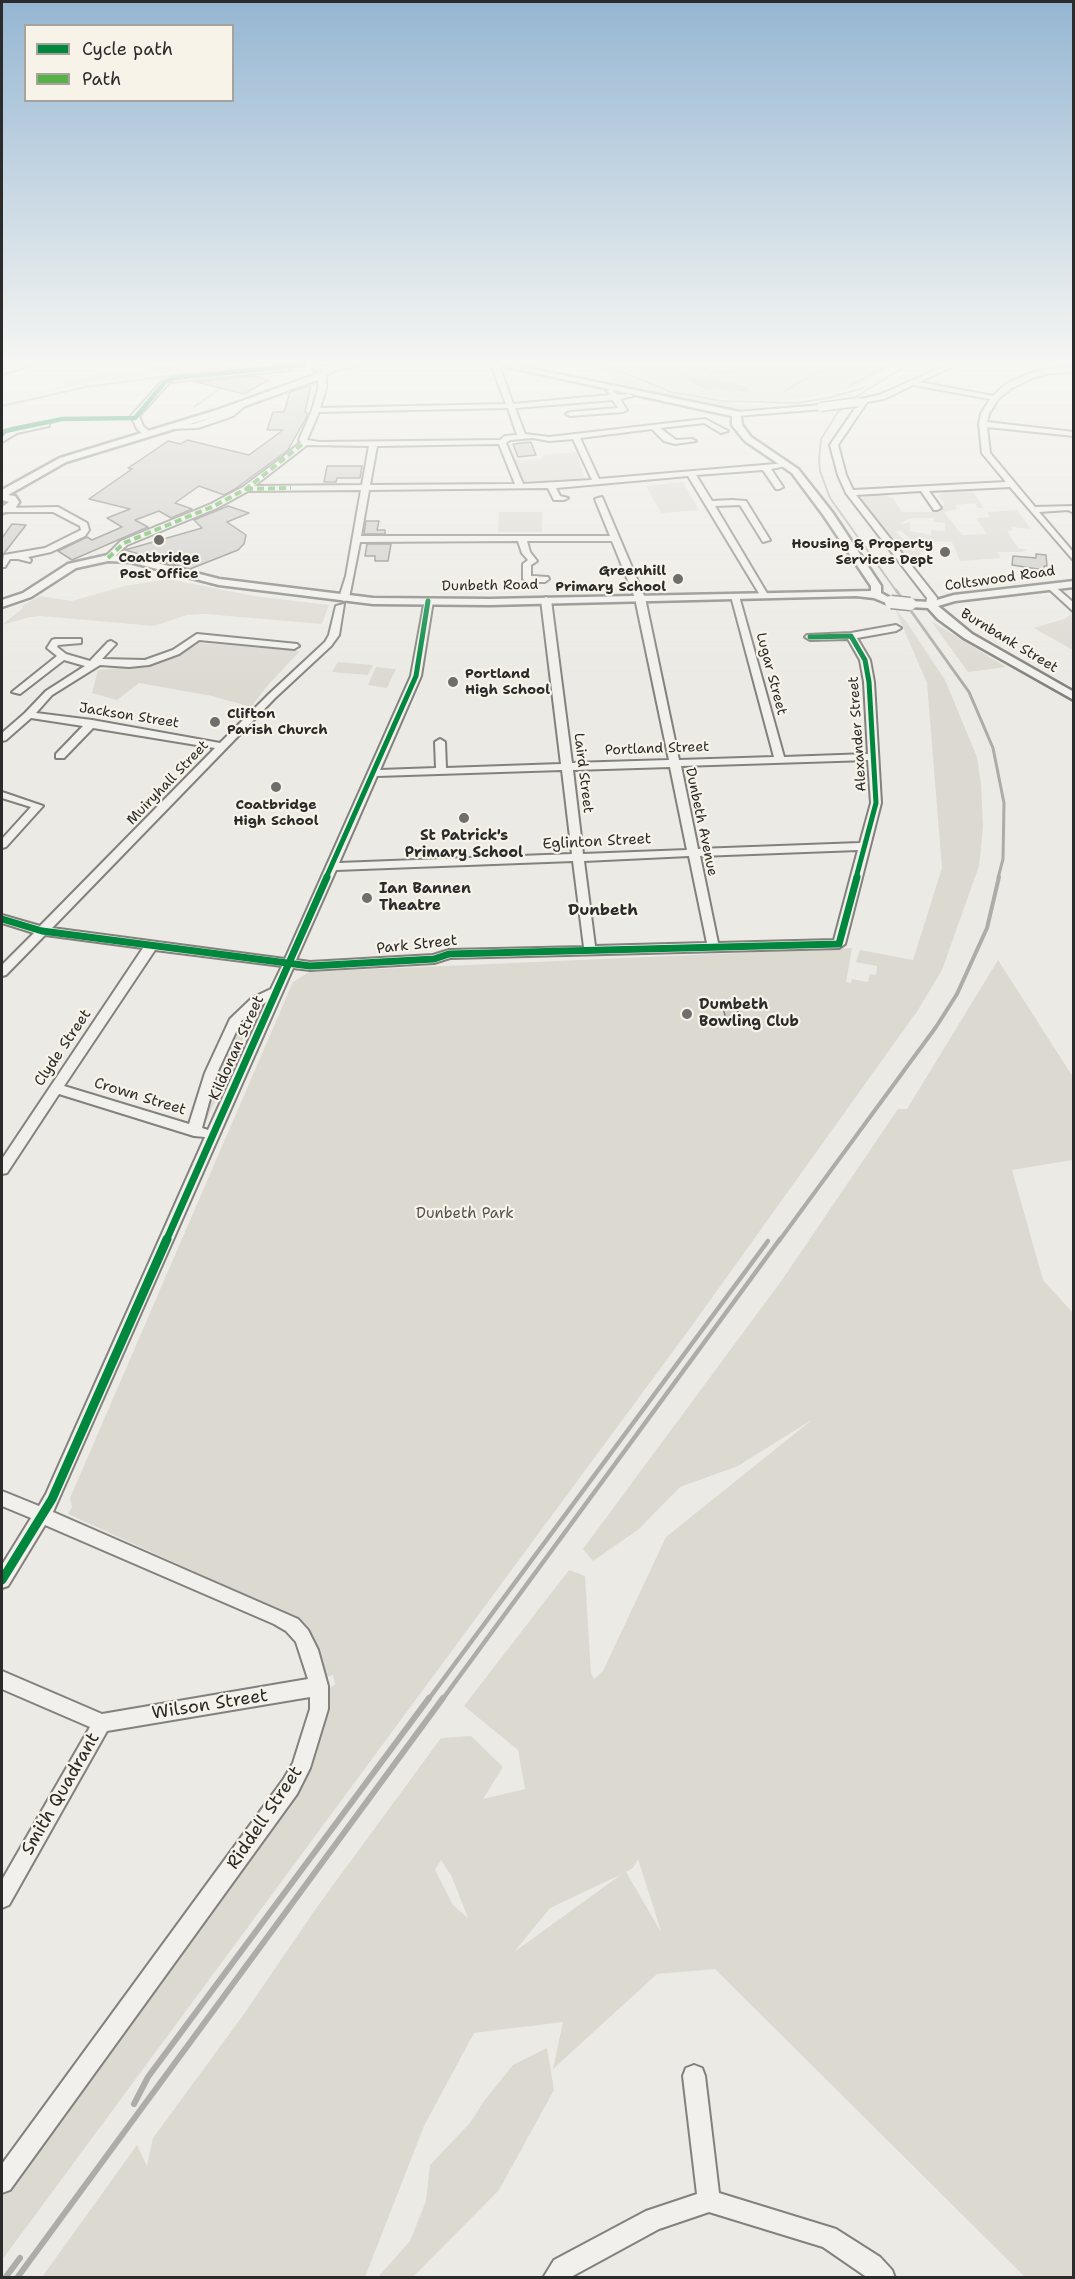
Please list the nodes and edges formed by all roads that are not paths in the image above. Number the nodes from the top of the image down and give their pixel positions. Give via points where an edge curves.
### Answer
1 (43, 471) edge
2 (268, 471) edge
3 (368, 471) edge
4 (514, 471) edge
5 (592, 471) edge
6 (724, 471) edge
7 (768, 471) edge
8 (793, 471) edge
9 (841, 471) edge
10 (1001, 471) edge
11 (691, 474) junction
12 (597, 483) junction
13 (1012, 484) junction
14 (551, 486) junction
15 (365, 487) junction
16 (520, 487) junction
17 (779, 487) dead end
18 (923, 488) junction
19 (246, 489) junction
20 (850, 493) junction
21 (7, 497) edge
22 (564, 498) dead end
23 (599, 499) dead end
24 (711, 504) junction
25 (39, 508) junction
26 (937, 508) dead end
27 (1072, 508) edge
28 (2, 510) edge
29 (1032, 510) junction
30 (356, 539) junction
31 (522, 539) junction
32 (616, 540) junction
33 (766, 540) dead end
34 (108, 558) junction
35 (1074, 559) edge
36 (2, 565) edge
37 (545, 579) dead end
38 (1074, 584) edge
39 (1052, 587) junction
40 (764, 595) junction
41 (876, 595) junction
42 (735, 596) junction
43 (640, 598) junction
44 (546, 600) junction
45 (428, 601) junction
46 (342, 602) junction
47 (3, 604) edge
48 (932, 605) junction
49 (1074, 609) edge
50 (896, 628) dead end
51 (851, 636) junction
52 (810, 637) dead end
53 (78, 641) dead end
54 (111, 644) dead end
55 (294, 646) dead end
56 (63, 656) junction
57 (92, 665) junction
58 (17, 692) dead end
59 (1074, 697) edge
60 (29, 714) junction
61 (92, 723) junction
62 (2, 738) edge
63 (440, 742) dead end
64 (224, 747) junction
65 (60, 756) dead end
66 (873, 757) junction
67 (780, 760) junction
68 (674, 764) junction
69 (566, 766) junction
70 (441, 771) junction
71 (372, 773) junction
72 (2, 795) edge
73 (2, 845) edge
74 (865, 846) junction
75 (692, 852) junction
76 (578, 857) junction
77 (332, 867) junction
78 (2, 919) edge
79 (42, 931) junction
80 (839, 944) joint
81 (151, 946) junction
82 (713, 946) junction
83 (590, 950) junction
84 (288, 963) junction
85 (2, 972) edge
86 (276, 992) junction
87 (56, 1088) junction
88 (194, 1131) junction
89 (213, 1136) junction
90 (2, 1168) edge
91 (2, 1498) edge
92 (48, 1508) junction
93 (2, 1580) edge
94 (2, 1680) edge
95 (319, 1686) junction
96 (102, 1723) junction
97 (2, 1898) edge
98 (694, 2076) dead end
99 (2, 2182) edge
100 (709, 2201) junction
101 (554, 2277) edge
102 (884, 2277) edge

1 - 21 main road
2 - 19 street
3 - 15 street, Muiryhall Street
4 - 16 street
5 - 12 street
6 - 11 street
7 - 17 street
8 - 41 main road via 828,514 876,586
9 - 20 street
10 - 13 street
11 - 12 street
11 - 24 street
12 - 14 street
13 - 18 street
13 - 29 street
14 - 16 street
14 - 22 street via 557,498
15 - 16 street
15 - 19 street
15 - 30 street, Muiryhall Street
18 - 20 street
18 - 26 street
19 - 34 street via 124,543
20 - 48 street via 932,598
21 - 25 street
21 - 28 main road via 13,504
23 - 32 street, Dunbeth Avenue
24 - 33 street via 743,503
24 - 40 street
25 - 28 street
25 - 36 street via 59,510 84,525 85,530 48,550 23,558 7,557
27 - 29 street
29 - 35 street
30 - 31 street
30 - 46 street, Muiryhall Street
31 - 32 street
31 - 37 street via 533,561 527,564 527,579
32 - 43 street, Dunbeth Avenue
34 - 46 main road, Dunbeth Road via 130,559 208,580
34 - 47 main road, Dunbeth Road via 72,566 27,595
38 - 39 main road, Coltswood Road
39 - 48 main road, Coltswood Road via 954,598
39 - 49 street
40 - 41 main road, Dunbeth Road
40 - 42 main road, Dunbeth Road
41 - 48 main road, Coltswood Road, bridge via 891,602
42 - 43 main road, Dunbeth Road
42 - 67 street, Lugar Street
43 - 44 main road, Dunbeth Road
43 - 68 street, Dunbeth Avenue
44 - 45 main road, Dunbeth Road
44 - 69 street, Laird Street
45 - 46 main road, Dunbeth Road
45 - 71 street, Kildonan Street via 416,676
46 - 64 street, Muiryhall Street via 328,644
48 - 59 main road, Burnbank Street via 968,636
50 - 51 street
51 - 52 street
51 - 66 street, Alexander Street via 867,666
53 - 56 street via 55,642 51,648
54 - 57 street
55 - 57 street via 197,637 162,658
56 - 57 street
56 - 58 street
57 - 60 street via 49,693
60 - 61 street, Jackson Street
60 - 62 street
61 - 64 street, Jackson Street
61 - 65 street
63 - 70 street
64 - 79 street, Muiryhall Street
66 - 67 street, Portland Street
66 - 74 street, Alexander Street via 876,803
67 - 68 street, Portland Street
68 - 69 street, Portland Street
68 - 75 street, Dunbeth Avenue
69 - 70 street, Portland Street
69 - 76 street, Laird Street
70 - 71 street, Portland Street
71 - 77 street, Kildonan Street
72 - 73 street via 38,806
74 - 75 street, Eglinton Street
74 - 80 street, Alexander Street
75 - 76 street, Eglinton Street
75 - 82 street, Dunbeth Avenue
76 - 77 street, Eglinton Street
76 - 83 street, Laird Street
77 - 84 street, Kildonan Street
78 - 79 street, Park Street
79 - 81 street, Park Street
79 - 85 street, Muiryhall Street
80 - 82 street, Park Street
81 - 84 street, Park Street
81 - 87 street, Clyde Street
82 - 83 street, Park Street
83 - 84 street, Park Street via 449,954 434,959 319,966
84 - 86 street, Kildonan Street
86 - 88 street, Kildonan Street via 256,1001 236,1019 211,1073
86 - 89 street, Kildonan Street
87 - 88 street, Crown Street
87 - 90 street, Clyde Street
88 - 89 street, Crown Street
89 - 92 street, Kildonan Street
91 - 92 street, Riddell Street
92 - 93 street, Kildonan Street
92 - 95 street, Riddell Street via 292,1625 309,1650
94 - 96 street, Smith Quadrant
95 - 96 street, Wilson Street
95 - 99 street, Riddell Street via 319,1709 312,1735 290,1787
96 - 97 street, Smith Quadrant
98 - 100 street
100 - 101 street via 654,2218 562,2268
100 - 102 street via 828,2237

